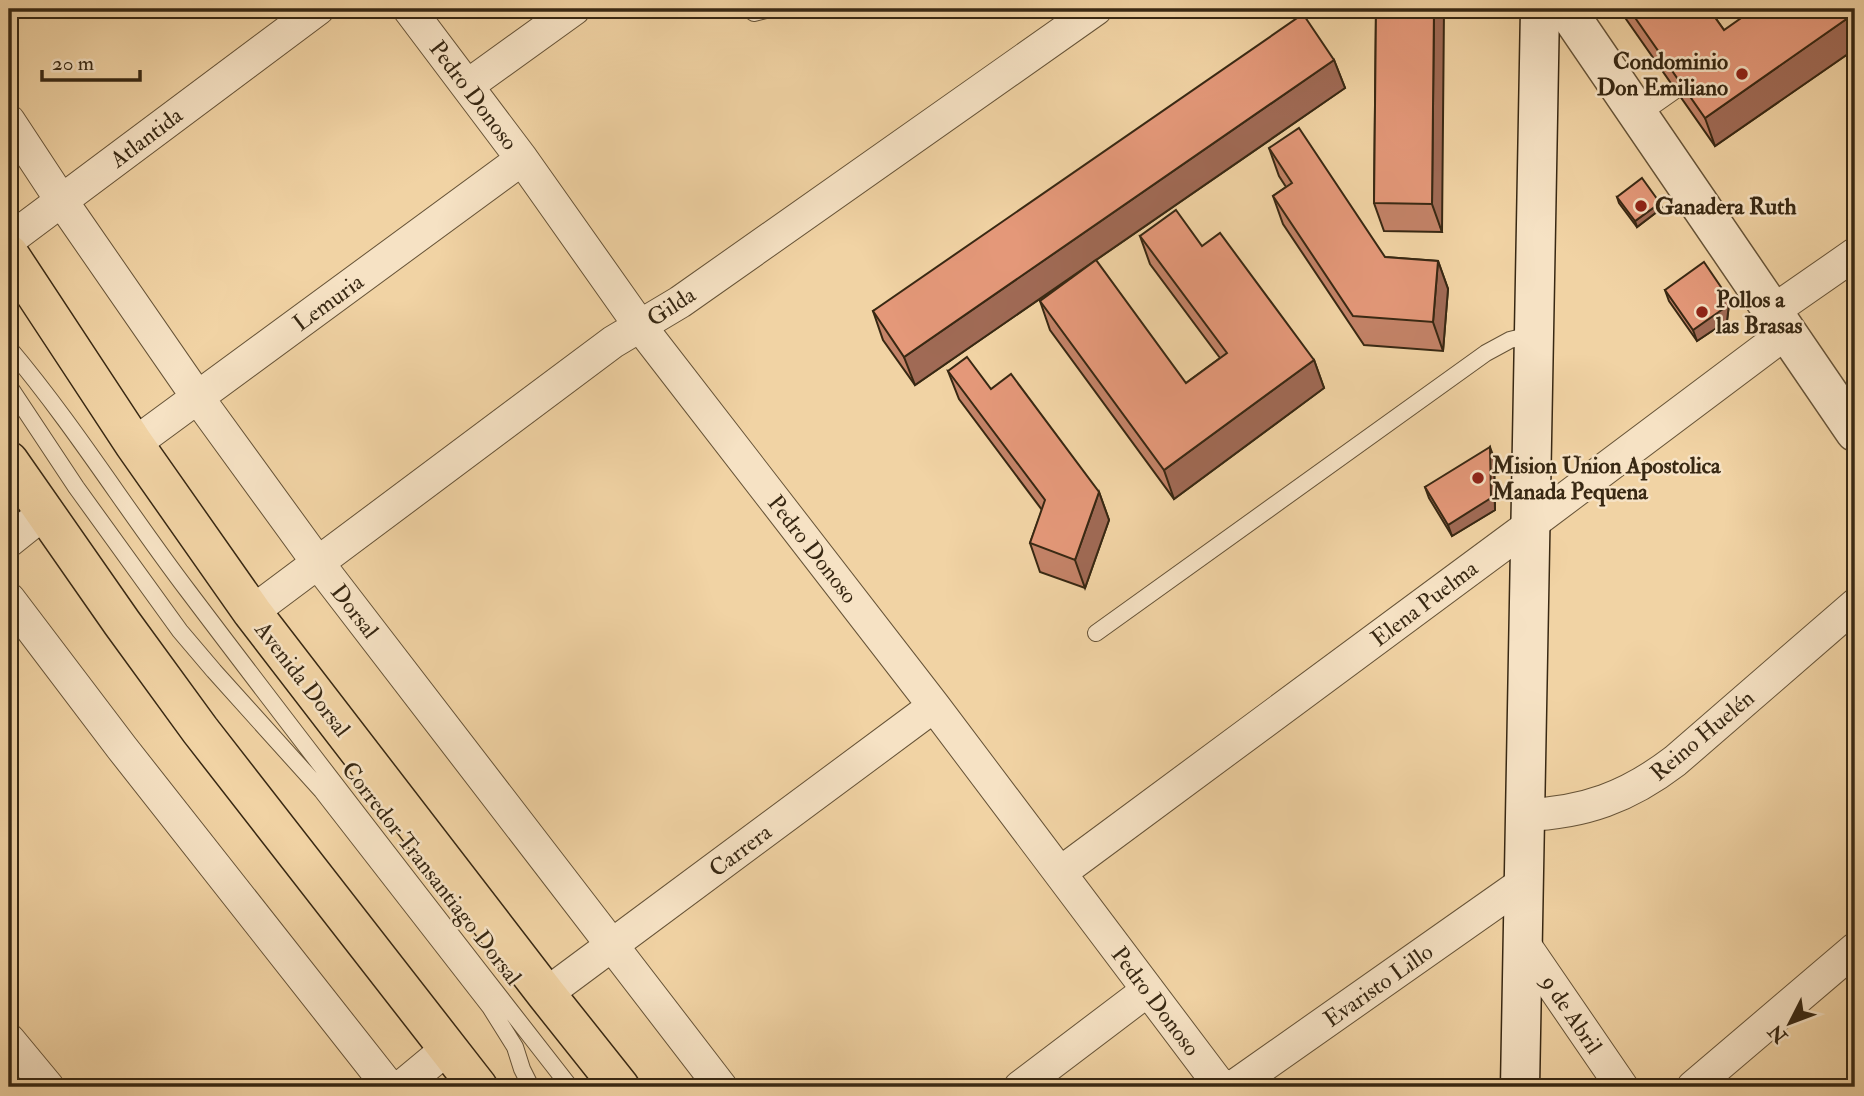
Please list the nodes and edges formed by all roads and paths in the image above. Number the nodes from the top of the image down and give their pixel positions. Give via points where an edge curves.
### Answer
1 (318, 9) edge
2 (409, 9) edge
3 (575, 9) edge
4 (749, 9) edge
5 (770, 9) edge
6 (1096, 9) edge
7 (1540, 9) edge
8 (1566, 9) edge
9 (467, 86) junction
10 (1676, 90) edge
11 (1639, 116) junction
12 (9, 121) edge
13 (522, 159) junction
14 (61, 200) junction
15 (9, 240) edge
16 (9, 254) edge
17 (1855, 254) edge
18 (1780, 321) junction
19 (640, 326) junction
20 (1534, 334) junction
21 (9, 348) edge
22 (9, 386) edge
23 (198, 398) junction
24 (1855, 432) edge
25 (134, 444) junction
26 (9, 461) edge
27 (44, 513) junction
28 (1530, 524) junction
29 (9, 541) edge
30 (318, 563) junction
31 (9, 599) edge
32 (1855, 605) edge
33 (252, 612) junction
34 (1096, 633) dead end
35 (934, 706) junction
36 (1525, 815) junction
37 (1059, 873) junction
38 (1524, 883) junction
39 (1522, 941) junction
40 (612, 944) junction
41 (1855, 949) edge
42 (1148, 990) junction
43 (546, 994) junction
44 (9, 1040) edge
45 (448, 1048) junction
46 (48, 1087) edge
47 (389, 1087) edge
48 (401, 1087) edge
49 (478, 1087) edge
50 (531, 1087) edge
51 (570, 1087) edge
52 (620, 1087) edge
53 (721, 1087) edge
54 (1020, 1087) edge
55 (1221, 1087) edge
56 (1233, 1087) edge
57 (1520, 1087) edge
58 (1622, 1087) edge
59 (1692, 1087) edge

1 - 14 street, Atlantida
2 - 9 street, Pedro Donoso
3 - 9 street
4 - 5 lane via 754,13
6 - 19 street, Gilda
7 - 20 main road
8 - 11 main road
9 - 13 street, Pedro Donoso
10 - 11 lane
11 - 18 main road
12 - 14 street, Dorsal
13 - 19 street, Pedro Donoso
13 - 23 street, Lemuria
14 - 15 street, Atlantida
14 - 23 street, Dorsal
16 - 25 main road, Avenida Dorsal
17 - 18 street, Elena Puelma
18 - 24 main road
18 - 28 street, Elena Puelma
19 - 30 street, Gilda via 612,342
19 - 35 street, Pedro Donoso
20 - 28 main road
20 - 34 lane via 1486,353
21 - 51 lane, Corredor Transantiago Dorsal via 285,720
22 - 50 lane, Corredor Transantiago Dorsal via 180,631 322,791 490,1007 515,1047
23 - 25 street, Lemuria
23 - 30 street, Dorsal
25 - 33 main road, Avenida Dorsal
26 - 27 main road
27 - 29 street
27 - 45 main road via 200,730
28 - 36 main road
28 - 37 street, Elena Puelma
30 - 33 street, Gilda
30 - 40 street, Dorsal
31 - 47 street
32 - 36 street, Reino Huelén via 1654,777 1619,796 1580,809
33 - 43 main road, Avenida Dorsal
35 - 37 street, Pedro Donoso
35 - 40 street, Carrera
36 - 38 main road
37 - 42 street, Pedro Donoso
38 - 39 main road
38 - 56 street, Evaristo Lillo
39 - 57 main road
39 - 58 street, 9 de Abril
40 - 43 street, Carrera
40 - 53 street, Dorsal
41 - 59 street
42 - 54 street
42 - 55 street, Pedro Donoso
43 - 52 main road, Avenida Dorsal
44 - 46 street
45 - 48 street
45 - 49 main road

